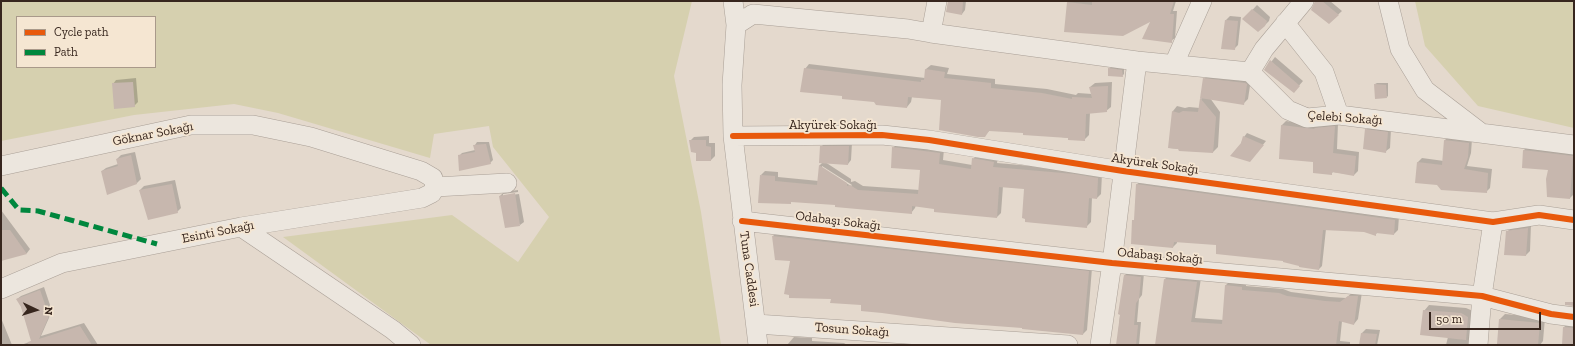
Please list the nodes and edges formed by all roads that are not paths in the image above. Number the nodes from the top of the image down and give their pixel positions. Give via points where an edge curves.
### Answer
1 (733, 1) edge
2 (936, 1) edge
3 (1202, 1) edge
4 (1304, 1) edge
5 (1388, 1) edge
6 (1285, 23) junction
7 (736, 25) junction
8 (931, 33) junction
9 (1137, 60) junction
10 (1174, 64) junction
11 (1250, 72) junction
12 (1339, 115) junction
13 (1481, 133) junction
14 (733, 136) junction
15 (1574, 145) edge
16 (1, 166) edge
17 (1124, 171) junction
18 (508, 183) dead end
19 (435, 187) junction
20 (1574, 220) edge
21 (742, 221) junction
22 (1493, 222) junction
23 (241, 227) junction
24 (1112, 263) junction
25 (1, 289) edge
26 (1482, 296) junction
27 (1574, 317) edge
28 (756, 324) junction
29 (411, 345) edge
30 (758, 345) edge
31 (1068, 345) edge
32 (1100, 345) edge
33 (1478, 345) edge

1 - 7 street, Tuna Caddesi
2 - 8 street
3 - 10 street
4 - 6 street
5 - 13 street, Çelebi Sokağı via 1400,49 1424,90
6 - 11 street
6 - 12 street via 1324,72
7 - 8 street via 754,14
7 - 14 street, Tuna Caddesi via 732,86
8 - 9 street
9 - 10 street
9 - 17 street
10 - 11 street
11 - 12 street, Çelebi Sokağı via 1288,110 1308,118
12 - 13 street, Çelebi Sokağı
13 - 15 street, Çelebi Sokağı
14 - 17 street, Akyürek Sokağı via 882,136 929,140
14 - 21 street, Tuna Caddesi
16 - 19 street, Göknar Sokağı via 190,125 253,125 311,137 421,171 433,178
17 - 22 street, Akyürek Sokağı
17 - 24 street
18 - 19 street
19 - 23 street, Esinti Sokağı via 432,193 422,198
20 - 22 street, Akyürek Sokağı via 1539,215
21 - 24 street, Odabaşı Sokağı
21 - 28 street, Tuna Caddesi
22 - 26 street
23 - 25 street, Esinti Sokağı via 62,263
23 - 29 street via 393,330
24 - 26 street, Odabaşı Sokağı
24 - 32 street
26 - 27 street, Odabaşı Sokağı via 1551,314
26 - 33 street
28 - 30 street, Tuna Caddesi
28 - 31 street, Tosun Sokağı

